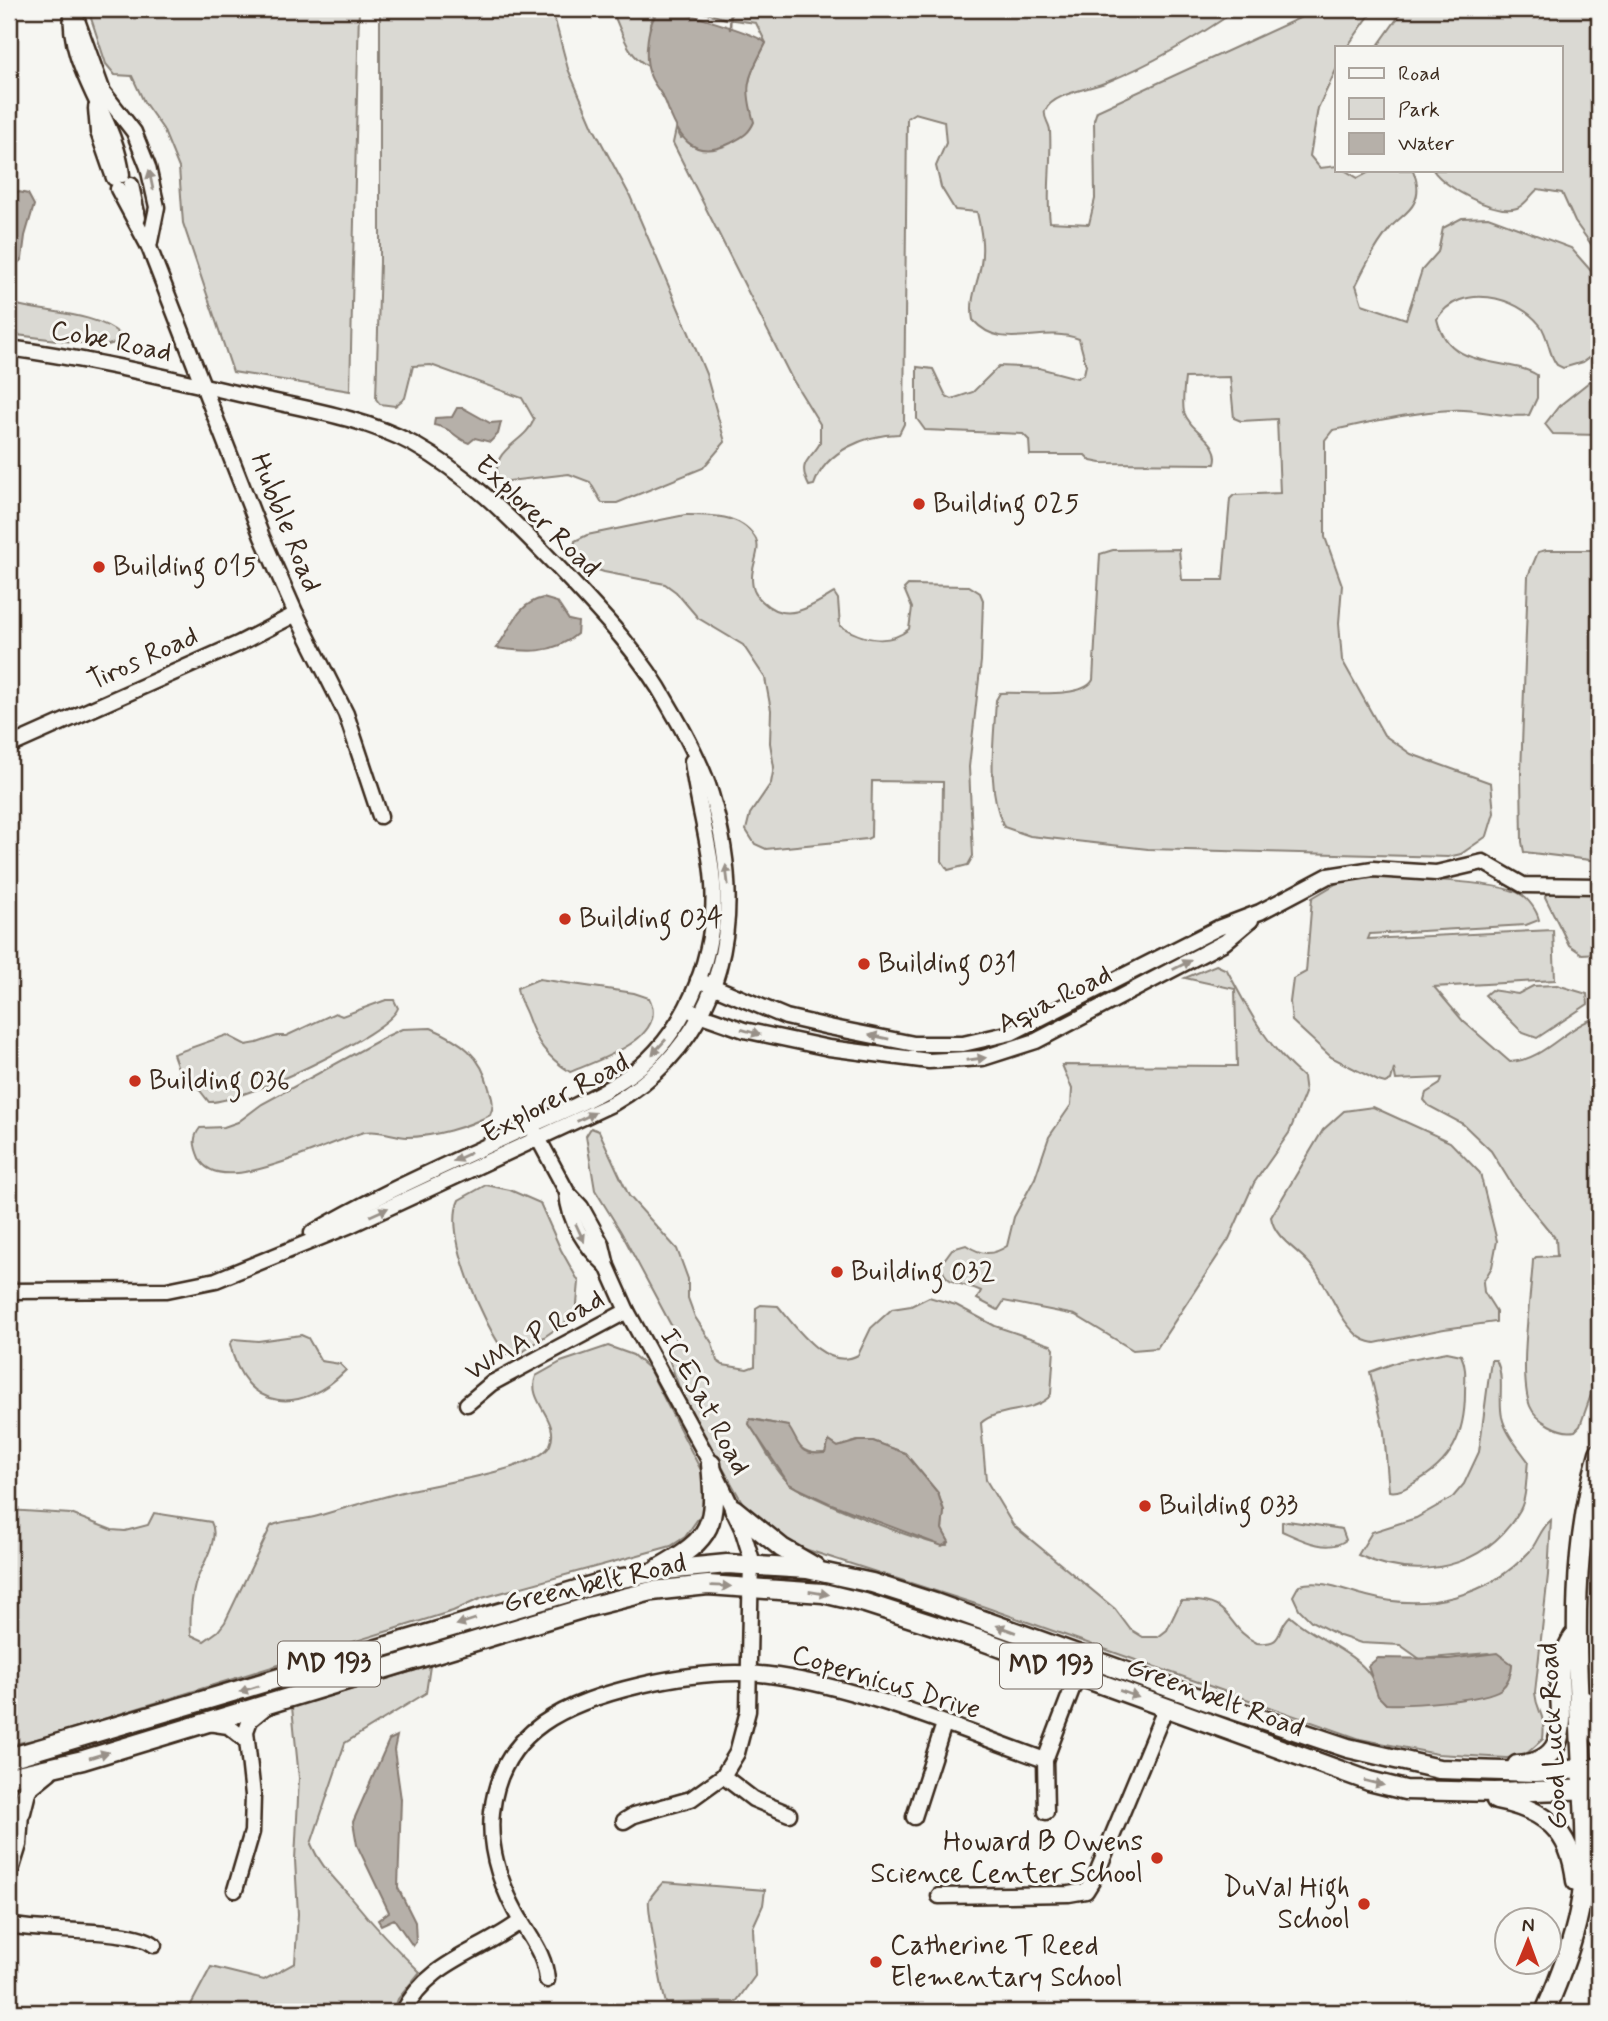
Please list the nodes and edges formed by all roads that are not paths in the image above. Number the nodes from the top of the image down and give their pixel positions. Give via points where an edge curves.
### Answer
1 (73, 9) edge
2 (94, 93) junction
3 (123, 181) junction
4 (149, 247) junction
5 (9, 348) edge
6 (203, 386) junction
7 (296, 614) junction
8 (9, 746) edge
9 (690, 749) junction
10 (380, 816) dead end
11 (1599, 886) edge
12 (1259, 912) junction
13 (698, 980) junction
14 (713, 986) junction
15 (687, 1008) junction
16 (701, 1015) junction
17 (531, 1125) junction
18 (538, 1140) junction
19 (271, 1258) junction
20 (9, 1291) edge
21 (627, 1311) junction
22 (467, 1404) dead end
23 (1599, 1452) edge
24 (711, 1464) junction
25 (734, 1509) junction
26 (752, 1564) junction
27 (650, 1572) junction
28 (824, 1573) junction
29 (751, 1587) junction
30 (1574, 1634) junction
31 (1576, 1668) junction
32 (750, 1672) junction
33 (1077, 1676) junction
34 (274, 1702) junction
35 (1166, 1707) junction
36 (180, 1709) junction
37 (206, 1723) junction
38 (944, 1724) junction
39 (186, 1728) junction
40 (1599, 1736) edge
41 (246, 1740) junction
42 (1348, 1748) junction
43 (9, 1758) edge
44 (1045, 1760) junction
45 (1398, 1760) junction
46 (1310, 1762) junction
47 (54, 1767) junction
48 (1591, 1768) edge
49 (723, 1776) junction
50 (9, 1777) edge
51 (1441, 1789) junction
52 (1591, 1789) edge
53 (9, 1797) edge
54 (21, 1812) junction
55 (1046, 1812) dead end
56 (789, 1814) dead end
57 (914, 1818) dead end
58 (624, 1821) dead end
59 (1599, 1842) edge
60 (9, 1877) edge
61 (1583, 1888) junction
62 (235, 1890) dead end
63 (939, 1896) dead end
64 (1579, 1912) junction
65 (522, 1921) junction
66 (9, 1925) edge
67 (154, 1945) dead end
68 (547, 1980) dead end
69 (402, 2012) edge
70 (1545, 2012) edge

1 - 2 street, Hubble Road via 71,41
4 -> 1 street, Hubble Road via 157,207 148,167 134,132 103,92
2 - 3 street, Hubble Road via 120,158
2 - 3 street, Hubble Road via 98,132
3 - 4 street, Hubble Road
4 - 6 street, Hubble Road
5 - 6 street, Cobe Road
6 - 7 street, Hubble Road
6 - 9 street, Explorer Road via 378,429 410,442 465,477 621,636 668,704
7 - 8 street, Tiros Road
7 - 10 street, Hubble Road via 346,714
9 - 13 street, Explorer Road via 713,890 709,940
14 -> 9 street, Explorer Road via 727,936 729,886 710,790
11 - 12 street, Aqua Road via 1523,885 1483,862 1436,873 1346,871
12 -> 14 street, Aqua Road via 1218,928 1011,1033 963,1044 914,1044 829,1027 786,1017
16 -> 12 street, Aqua Road via 763,1035 829,1048 929,1061 983,1058 1036,1041 1225,942
13 - 14 street, Aqua Road
13 - 15 street, Explorer Road
14 - 16 street, Explorer Road
15 - 16 street, Aqua Road
15 -> 17 street, Explorer Road via 657,1050 625,1079
18 -> 16 street, Explorer Road via 630,1093 668,1060
17 - 18 street, ICESat Road
17 -> 19 street, Explorer Road via 374,1198
19 -> 18 street, Explorer Road
18 - 21 street, ICESat Road via 598,1237
19 - 20 street, Explorer Road via 216,1280 167,1290
21 - 22 street, WMAP Road via 492,1383
21 - 24 street, ICESat Road
23 - 30 main road, Good Luck Road via 1579,1544
24 - 25 street, ICESat Road
24 - 27 main road via 714,1497 709,1525 689,1551
25 - 26 street, ICESat Road
25 - 28 main road via 782,1548
26 - 27 main road, Greenbelt Road / MD 193
26 - 28 main road, Greenbelt Road / MD 193
26 - 29 street, ICESat Road
27 -> 36 main road, Greenbelt Road / MD 193 via 519,1605
42 -> 28 main road, Greenbelt Road / MD 193 via 935,1603
29 - 32 street, ICESat Road
29 -> 33 main road, Greenbelt Road / MD 193 via 823,1593 865,1603
34 -> 29 main road, Greenbelt Road / MD 193 via 588,1607 680,1587
30 - 31 main road, Good Luck Road
30 - 45 main road via 1561,1661 1563,1721 1549,1754 1529,1764 1505,1765
31 - 40 main road via 1590,1721
31 - 48 main road, Good Luck Road
32 - 38 street, Copernicus Drive via 845,1691
32 - 49 street, ICESat Road via 743,1737
32 - 65 street, Copernicus Drive via 675,1678 593,1697 549,1718 520,1743 501,1778 491,1824 495,1863
33 -> 35 main road, Greenbelt Road / MD 193
33 - 44 street
34 - 37 main road, Greenbelt Road / MD 193
34 - 41 street via 250,1720
35 - 46 main road, Greenbelt Road / MD 193
35 - 63 street via 1086,1891
36 - 39 main road
36 - 43 main road, Greenbelt Road / MD 193
37 - 39 main road, Greenbelt Road / MD 193
37 - 41 street via 228,1726
38 - 44 street, Copernicus Drive
38 - 57 street
47 -> 39 main road, Greenbelt Road / MD 193
41 - 62 street via 252,1832
42 - 45 main road, Greenbelt Road / MD 193
42 - 46 main road
44 - 55 street
45 - 48 main road, Greenbelt Road / MD 193 via 1439,1769 1493,1772
46 -> 51 main road, Greenbelt Road / MD 193 via 1405,1790
47 - 50 main road, Greenbelt Road / MD 193
47 - 54 main road via 27,1788
48 - 52 main road, Good Luck Road
49 - 56 street via 753,1799
49 - 58 street via 691,1799
51 - 52 main road, Greenbelt Road / MD 193 via 1495,1793
51 - 64 main road via 1521,1805 1550,1822 1572,1859
52 - 61 main road, Good Luck Road
53 - 54 main road
54 - 60 street via 19,1844
59 - 61 main road
61 - 64 main road, Good Luck Road
64 - 70 main road, Good Luck Road
65 - 68 street, Copernicus Drive via 544,1959
65 - 69 street via 438,1968
66 - 67 street via 135,1936

